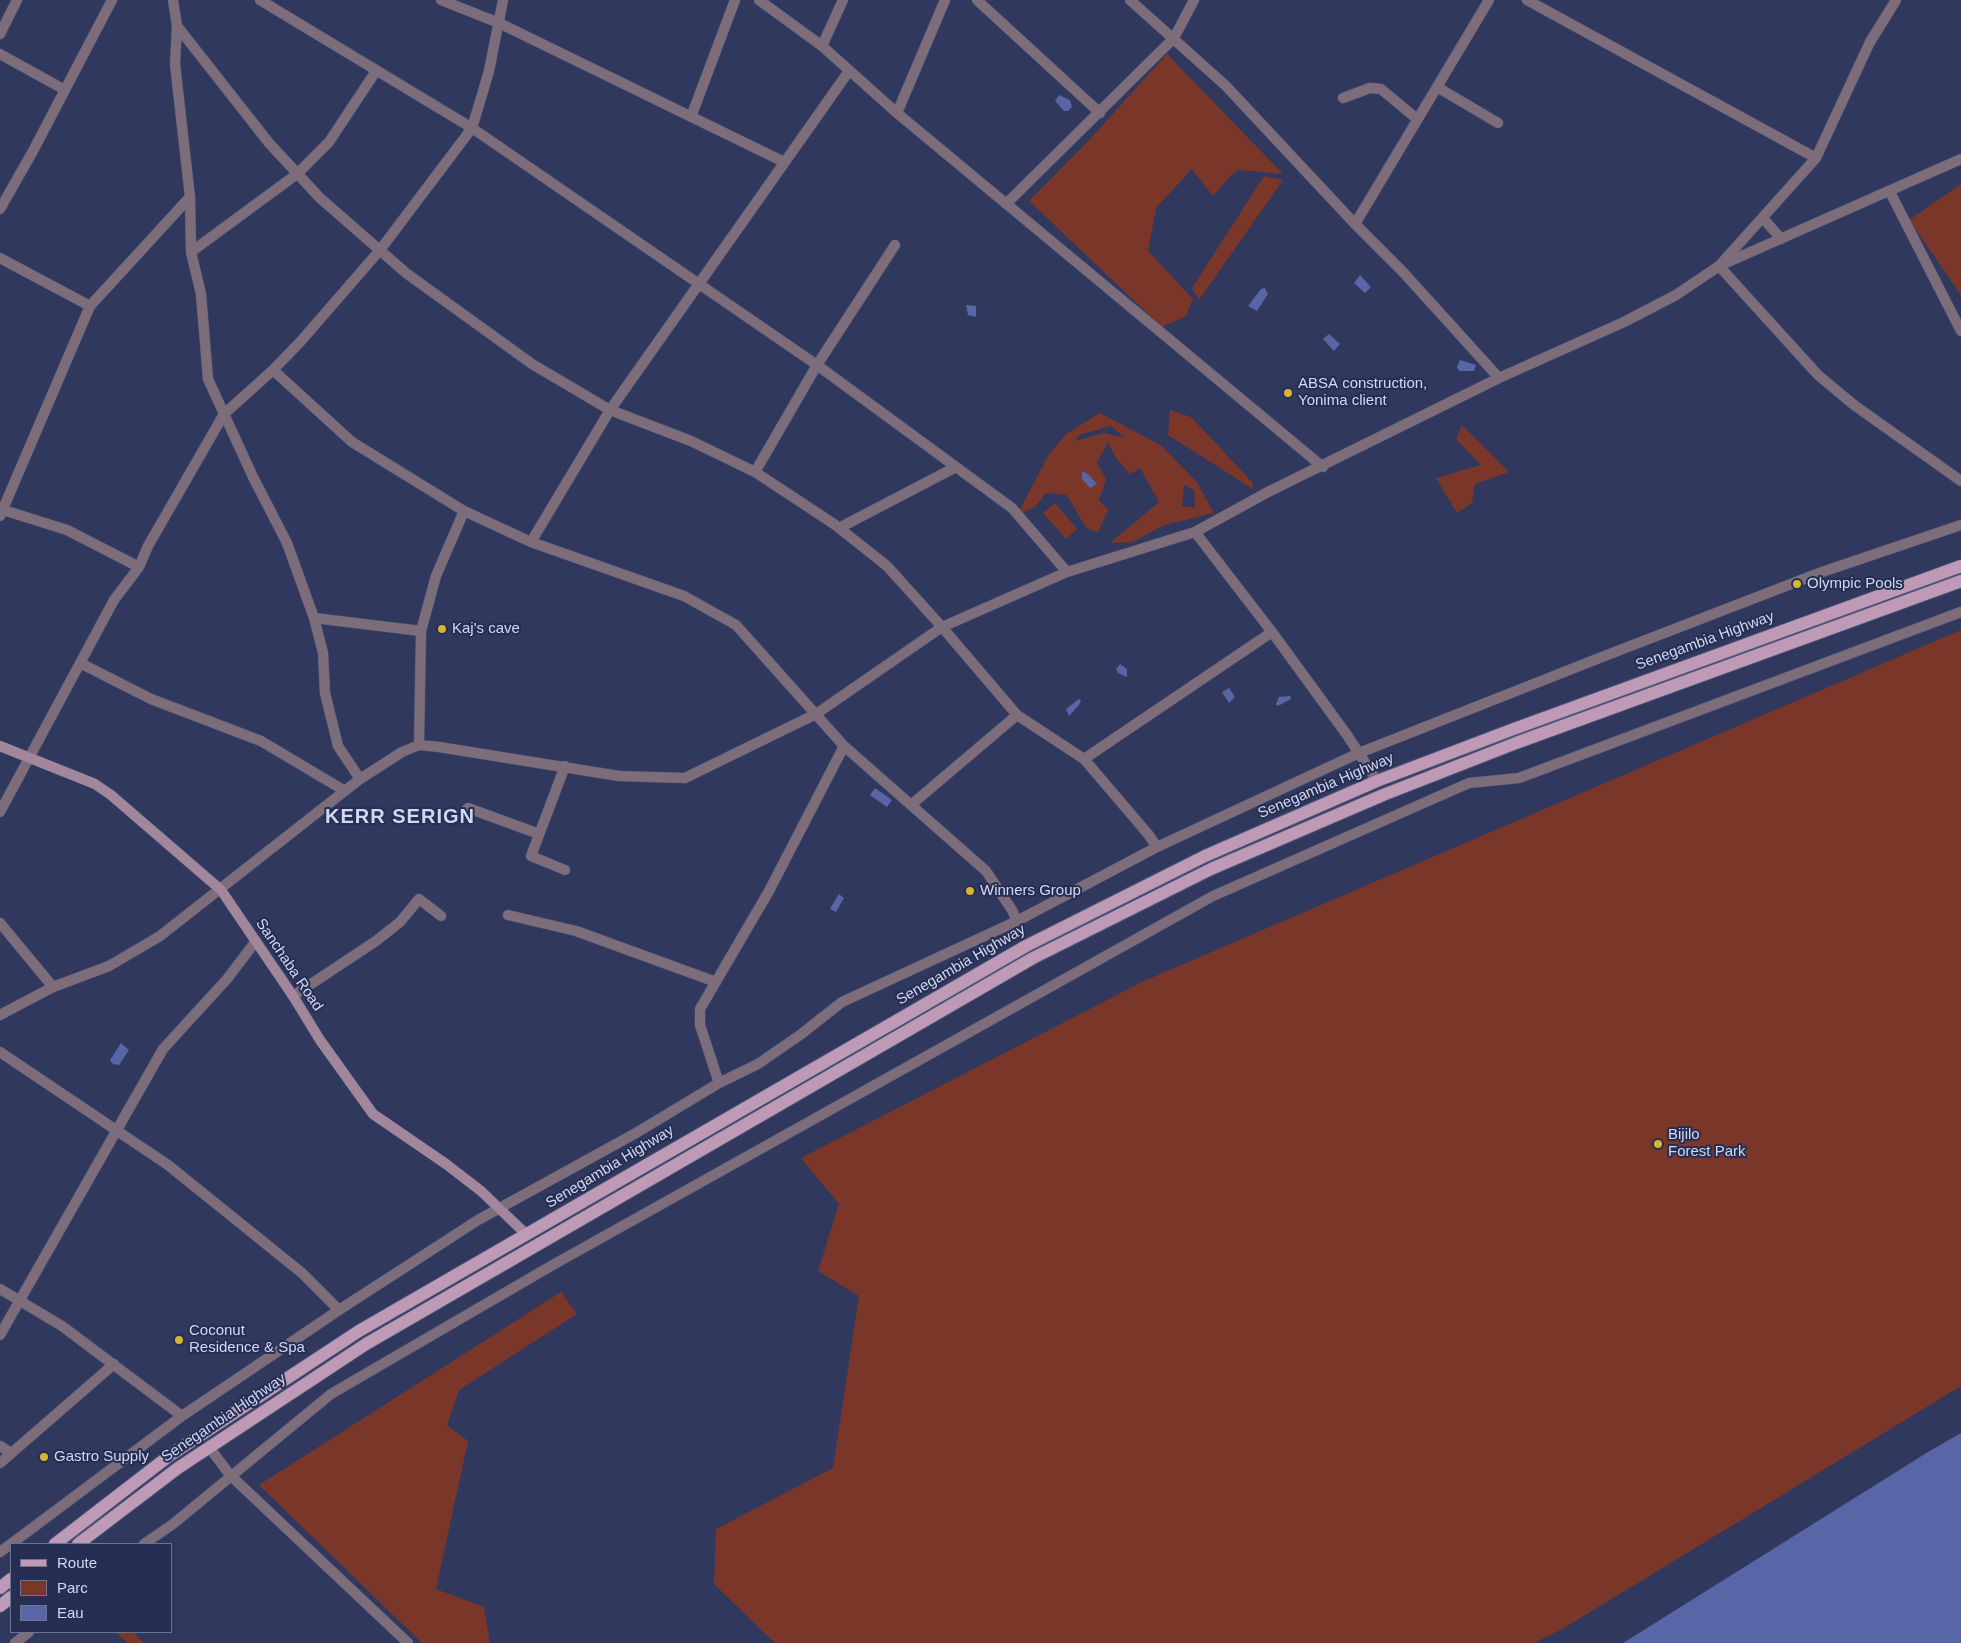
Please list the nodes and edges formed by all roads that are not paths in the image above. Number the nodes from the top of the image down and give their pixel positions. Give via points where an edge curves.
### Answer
1 (17, 0) edge
2 (112, 0) edge
3 (173, 0) edge
4 (260, 0) edge
5 (441, 0) edge
6 (503, 0) edge
7 (735, 0) edge
8 (760, 0) edge
9 (843, 0) edge
10 (945, 0) edge
11 (977, 0) edge
12 (1130, 0) edge
13 (1194, 0) edge
14 (1489, 0) edge
15 (1527, 0) edge
16 (1896, 0) edge
17 (499, 23) junction
18 (176, 26) junction
19 (0, 34) edge
20 (1174, 38) junction
21 (822, 46) junction
22 (0, 54) edge
23 (376, 71) junction
24 (849, 71) junction
25 (1437, 87) junction
26 (65, 90) junction
27 (1343, 98) dead end
28 (897, 113) junction
29 (1100, 113) junction
30 (691, 117) junction
31 (1417, 119) junction
32 (1498, 123) dead end
33 (472, 128) junction
34 (1816, 158) junction
35 (1961, 159) edge
36 (784, 162) junction
37 (297, 174) junction
38 (1890, 192) junction
39 (190, 197) junction
40 (1006, 204) junction
41 (0, 209) edge
42 (1763, 218) junction
43 (1355, 224) junction
44 (1781, 239) junction
45 (895, 245) dead end
46 (380, 250) junction
47 (191, 252) junction
48 (0, 258) edge
49 (1720, 266) junction
50 (699, 285) junction
51 (90, 306) junction
52 (1961, 330) edge
53 (817, 365) junction
54 (273, 370) junction
55 (1499, 378) junction
56 (610, 410) junction
57 (224, 414) junction
58 (956, 467) junction
59 (1323, 467) junction
60 (755, 472) junction
61 (1961, 481) edge
62 (1, 511) edge
63 (464, 511) junction
64 (1961, 525) edge
65 (839, 528) junction
66 (1195, 532) junction
67 (531, 542) junction
68 (1961, 566) edge
69 (139, 567) junction
70 (1067, 572) junction
71 (1961, 582) edge
72 (1961, 612) edge
73 (314, 618) junction
74 (942, 627) junction
75 (421, 631) junction
76 (1272, 632) junction
77 (80, 663) junction
78 (816, 714) junction
79 (1017, 715) junction
80 (419, 745) junction
81 (0, 746) edge
82 (844, 746) junction
83 (1359, 753) junction
84 (29, 756) junction
85 (1084, 759) junction
86 (565, 766) junction
87 (360, 779) junction
88 (1377, 781) junction
89 (345, 791) junction
90 (911, 805) junction
91 (0, 812) edge
92 (462, 814) dead end
93 (539, 834) junction
94 (1157, 847) junction
95 (565, 870) dead end
96 (220, 890) junction
97 (508, 915) dead end
98 (441, 916) dead end
99 (1017, 921) junction
100 (0, 923) edge
101 (256, 941) junction
102 (716, 982) junction
103 (53, 987) junction
104 (294, 996) junction
105 (0, 1014) edge
106 (0, 1052) edge
107 (719, 1083) junction
108 (115, 1130) junction
109 (501, 1209) junction
110 (526, 1235) junction
111 (0, 1289) edge
112 (21, 1301) junction
113 (339, 1310) junction
114 (0, 1335) edge
115 (114, 1364) junction
116 (182, 1416) junction
117 (0, 1446) edge
118 (209, 1447) junction
119 (11, 1453) junction
120 (0, 1463) edge
121 (230, 1475) junction
122 (12, 1543) edge
123 (56, 1543) edge
124 (79, 1543) edge
125 (145, 1543) edge
126 (10, 1580) edge
127 (0, 1588) edge
128 (10, 1598) edge
129 (0, 1606) edge
130 (28, 1633) edge
131 (15, 1643) edge
132 (408, 1643) edge

1 - 19 street
2 - 26 street
3 - 18 street
4 - 23 street
5 - 17 street
6 - 17 street
7 - 30 street
8 - 21 street
9 - 21 street
10 - 28 street
11 - 29 street
12 - 20 street
13 - 20 street
14 - 25 street
15 - 34 street
16 - 34 street via 1870,42
17 - 30 street
17 - 33 street
18 - 37 street
18 - 39 street via 175,64
20 - 29 street
20 - 43 street via 1226,86
21 - 24 street
22 - 26 street
23 - 33 street
23 - 37 street via 329,142
24 - 28 street
24 - 36 street
25 - 31 street
25 - 32 street
26 - 41 street
27 - 31 street via 1370,88 1381,89
28 - 40 street
29 - 40 street
30 - 36 street
31 - 43 street
33 - 46 street
33 - 50 street
34 - 42 street
35 - 38 street
36 - 50 street
37 - 46 street
37 - 47 street
38 - 44 street
38 - 52 street
39 - 47 street
39 - 51 street
40 - 59 street
42 - 44 street
42 - 49 street
43 - 55 street
44 - 49 street
45 - 53 street
46 - 54 street
46 - 56 street via 406,273 532,364
47 - 57 street via 201,294 208,379
48 - 51 street
49 - 55 street via 1676,296
49 - 61 street via 1818,375 1854,405
50 - 53 street
50 - 56 street
51 - 62 street
53 - 58 street
53 - 60 street
54 - 57 street
54 - 63 street via 352,442
55 - 59 street
56 - 60 street via 690,441
56 - 67 street
57 - 69 street
57 - 73 street via 287,543
58 - 65 street
58 - 70 street via 1012,508
59 - 66 street via 1268,492
60 - 65 street
62 - 69 street via 67,530
63 - 67 street
63 - 75 street via 436,576
64 - 83 street via 1813,576
65 - 74 street via 887,566
66 - 70 street
66 - 76 street
67 - 78 street via 684,596 736,625
68 - 88 main road, Senegambia Highway
69 - 77 street via 114,600
70 - 74 street
71 - 118 main road, Senegambia Highway via 1392,791 1173,887 1033,958 686,1158 366,1344
72 - 121 street via 1519,778 1470,783 1213,896 560,1261 331,1394
73 - 75 street
73 - 87 street via 338,746
74 - 78 street
74 - 79 street
75 - 80 street
76 - 83 street
76 - 85 street
77 - 84 street
77 - 89 street via 151,698 261,741
78 - 82 street
78 - 86 street via 685,778 619,776
79 - 85 street
79 - 90 street
80 - 86 street
80 - 87 street
81 - 84 street, Sanchaba Road
82 - 90 street
82 - 102 street
83 - 88 street
83 - 94 street
84 - 91 street
84 - 96 street, Sanchaba Road via 77,776 111,795
85 - 94 street
86 - 93 street
87 - 89 street
88 - 110 main road, Senegambia Highway via 1205,856 1026,946
89 - 96 street
90 - 99 street via 986,871
92 - 93 street via 468,808
93 - 95 street via 531,856
94 - 99 street
96 - 101 street, Sanchaba Road
96 - 103 street via 152,941 109,966
97 - 102 street via 576,931
98 - 104 street via 419,899 388,932
99 - 107 street via 842,1002 758,1064
100 - 103 street
101 - 104 street, Sanchaba Road
101 - 108 street via 163,1048
102 - 107 street via 700,1009 700,1025
103 - 105 street
104 - 109 street, Sanchaba Road via 320,1040 373,1114 446,1164
106 - 108 street
107 - 109 street
108 - 112 street
108 - 113 street via 168,1165 302,1273
109 - 110 street, Sanchaba Road
109 - 113 street via 478,1220
110 - 123 main road, Senegambia Highway via 359,1332 226,1418 140,1477
111 - 112 street
112 - 114 street
112 - 115 street
113 - 116 street
115 - 116 street
115 - 119 street
116 - 122 street
117 - 119 street
118 - 121 street
118 - 124 main road, Senegambia Highway via 149,1488
119 - 120 street
121 - 125 street
121 - 132 street
126 - 127 main road
128 - 129 main road
130 - 131 street

